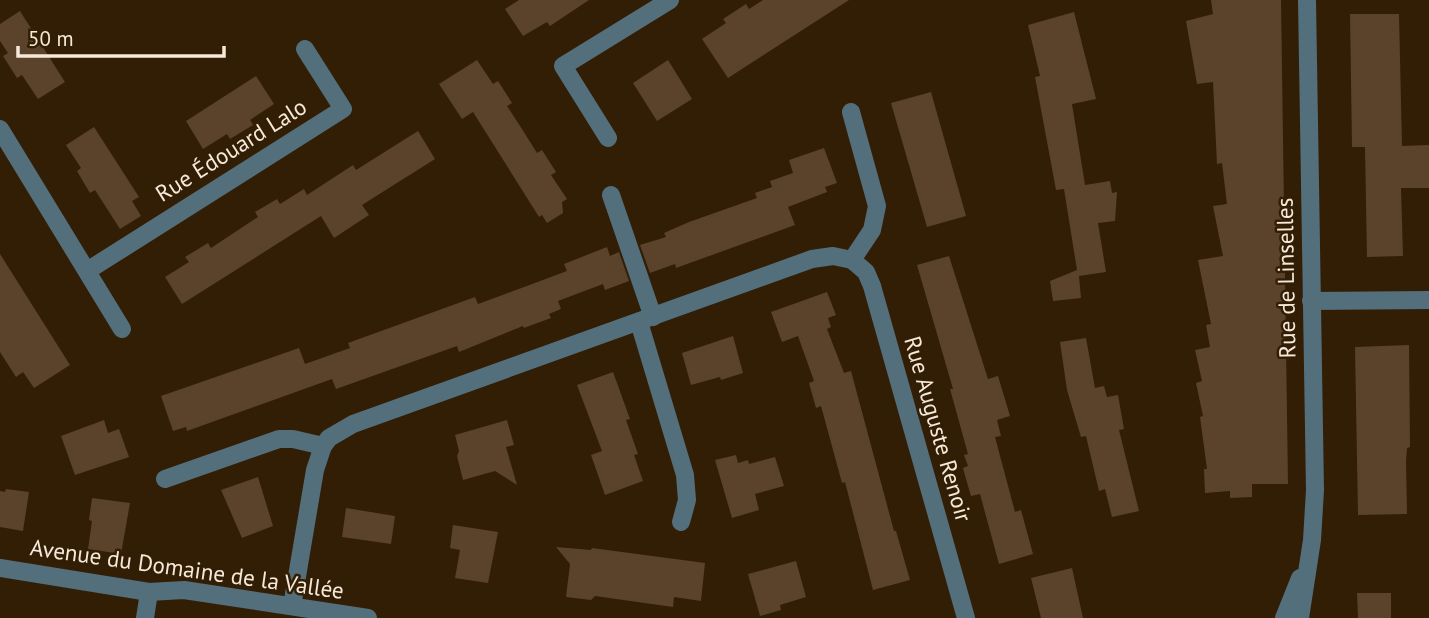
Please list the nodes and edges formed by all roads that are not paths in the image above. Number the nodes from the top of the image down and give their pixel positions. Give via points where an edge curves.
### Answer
1 (670, 0) edge
2 (1307, 0) edge
3 (643, 7) edge
4 (305, 49) dead end
5 (851, 112) dead end
6 (0, 129) edge
7 (608, 138) dead end
8 (611, 195) dead end
9 (852, 260) junction
10 (87, 271) junction
11 (1429, 300) edge
12 (1311, 301) junction
13 (646, 319) junction
14 (122, 329) dead end
15 (323, 446) junction
16 (165, 479) dead end
17 (681, 522) dead end
18 (1310, 555) junction
19 (0, 568) edge
20 (149, 592) junction
21 (292, 606) junction
22 (145, 618) edge
23 (368, 618) edge
24 (966, 618) edge
25 (1284, 618) edge
26 (1300, 618) edge

1 - 3 street
2 - 12 street, Rue de Linselles
3 - 7 street via 563,66
4 - 10 street, Rue Édouard Lalo via 343,109
5 - 9 street via 877,206 872,230
6 - 10 street
8 - 13 street
9 - 13 street via 820,257
9 - 24 street, Rue Auguste Renoir via 866,272 872,286
10 - 14 street
11 - 12 street
12 - 18 street, Rue de Linselles via 1314,499
13 - 15 street via 353,424
13 - 17 street via 685,475 687,500
15 - 16 street via 279,439
15 - 21 street
18 - 25 street, Rue de Linselles
18 - 26 street, Rue de Linselles
19 - 20 street, Avenue du Domaine de la Vallée
20 - 21 street, Avenue du Domaine de la Vallée via 184,590
20 - 22 street
21 - 23 street, Avenue du Domaine de la Vallée

